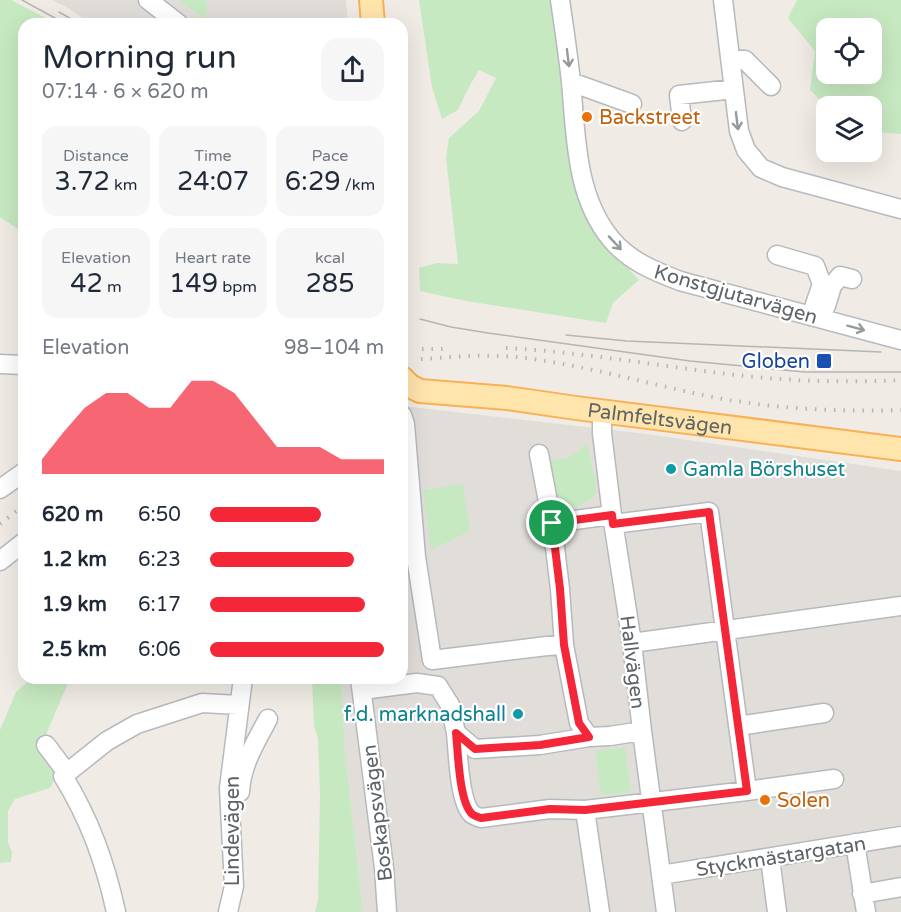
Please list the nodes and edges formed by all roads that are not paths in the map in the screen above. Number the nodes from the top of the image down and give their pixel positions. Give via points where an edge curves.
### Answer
1 (148, 0) edge
2 (371, 0) edge
3 (560, 0) edge
4 (723, 0) edge
5 (171, 18) edge
6 (372, 18) edge
7 (730, 59) junction
8 (571, 82) junction
9 (771, 86) dead end
10 (734, 89) junction
11 (632, 104) dead end
12 (682, 121) dead end
13 (901, 210) edge
14 (777, 255) dead end
15 (852, 279) dead end
16 (816, 317) junction
17 (901, 340) edge
18 (0, 364) edge
19 (18, 365) edge
20 (408, 387) edge
21 (602, 412) junction
22 (901, 449) edge
23 (539, 454) dead end
24 (408, 460) edge
25 (18, 476) edge
26 (0, 489) edge
27 (612, 520) junction
28 (552, 523) junction
29 (18, 547) edge
30 (0, 561) edge
31 (901, 606) edge
32 (726, 629) junction
33 (632, 643) junction
34 (564, 645) junction
35 (408, 683) edge
36 (242, 684) edge
37 (361, 684) edge
38 (239, 705) junction
39 (824, 713) dead end
40 (268, 719) dead end
41 (738, 726) junction
42 (642, 731) junction
43 (456, 733) junction
44 (589, 737) junction
45 (46, 745) dead end
46 (65, 774) junction
47 (834, 779) dead end
48 (747, 791) junction
49 (651, 802) junction
50 (585, 810) junction
51 (230, 818) junction
52 (901, 836) edge
53 (855, 843) junction
54 (770, 858) junction
55 (661, 875) junction
56 (901, 887) edge
57 (864, 903) edge
58 (117, 912) edge
59 (228, 912) edge
60 (387, 912) edge
61 (600, 912) edge
62 (666, 912) edge
63 (777, 912) edge

1 - 5 street
2 - 6 main road
3 -> 8 street, Konstgjutarvägen
4 - 7 street
7 - 9 street via 745,60
7 - 10 street
8 - 11 street
8 -> 16 street, Konstgjutarvägen via 580,173 600,223 623,251 653,271 680,281
10 - 12 street via 678,95
10 -> 13 street via 739,131 746,150 761,168
14 - 16 street via 815,266 822,284
15 - 16 street via 840,276
16 -> 17 street, Konstgjutarvägen
18 - 19 street
20 - 21 main road, Palmfeltsvägen
21 - 22 main road, Palmfeltsvägen
21 - 27 street, Hallvägen
23 - 28 street
24 - 34 street via 416,557 432,660
25 - 26 street
27 - 28 street
27 - 32 street via 709,512
27 - 33 street, Hallvägen
28 - 34 street
29 - 30 street
31 - 32 street
32 - 33 street
32 - 41 street
33 - 42 street, Hallvägen
34 - 44 street via 579,723
35 - 43 street via 438,686 450,705
36 - 38 street, Lindevägen
37 - 60 street, Boskapsvägen
38 - 46 street via 202,703 137,724 107,741
38 - 51 street, Lindevägen via 229,788
39 - 41 street
40 - 51 street via 246,764 239,806
41 - 48 street
42 - 44 street
42 - 49 street, Hallvägen
43 - 44 street via 475,749
43 - 50 street via 459,772 472,815 481,818 550,809
45 - 46 street
46 - 58 street via 99,848
47 - 48 street
48 - 49 street
49 - 50 street
49 - 55 street, Hallvägen
50 - 61 street
51 - 59 street, Lindevägen via 234,886
52 - 53 street, Styckmästargatan
53 - 54 street, Styckmästargatan
53 - 57 street
54 - 55 street, Styckmästargatan
54 - 63 street
55 - 62 street, Hallvägen
56 - 57 street

